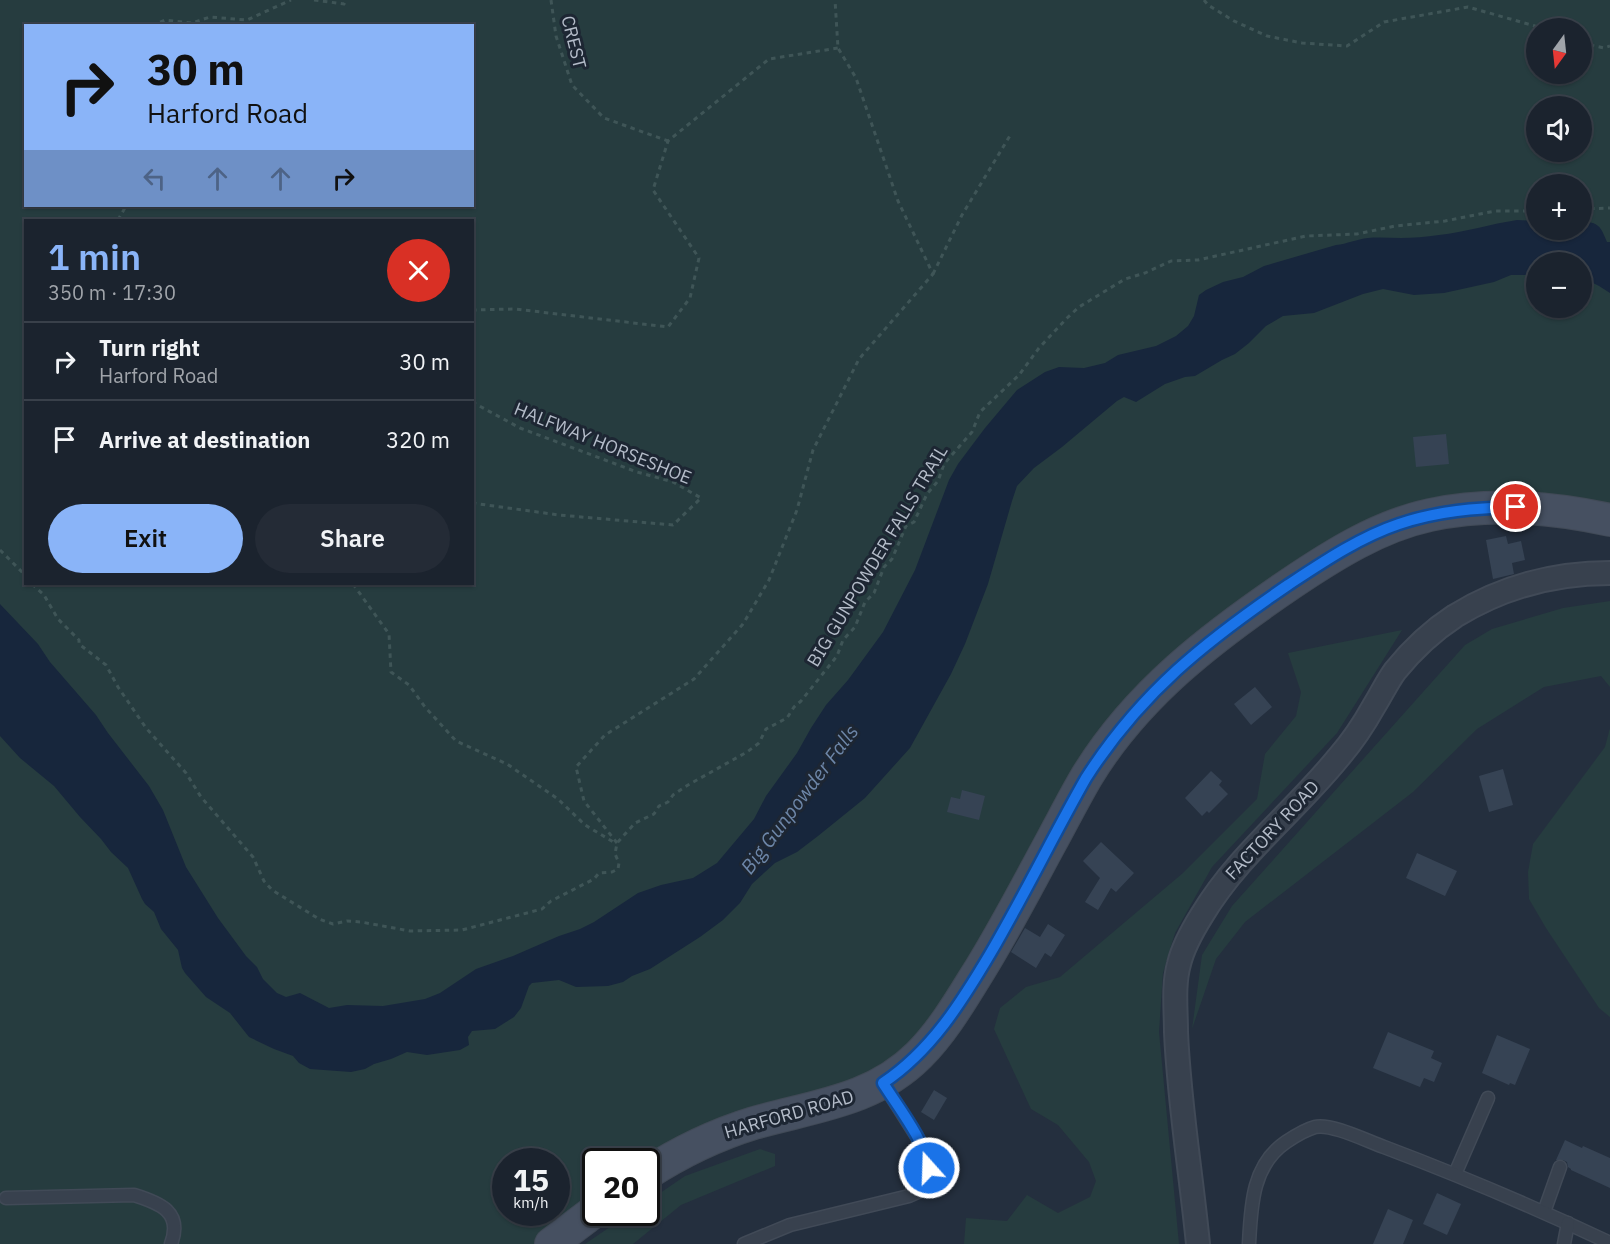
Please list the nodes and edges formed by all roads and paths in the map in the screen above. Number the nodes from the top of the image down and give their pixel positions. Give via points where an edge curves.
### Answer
1 (291, 0) edge
2 (314, 0) edge
3 (346, 0) edge
4 (551, 0) edge
5 (836, 0) edge
6 (1204, 0) edge
7 (1526, 23) edge
8 (156, 24) edge
9 (1592, 46) edge
10 (1610, 46) edge
11 (838, 48) junction
12 (1011, 134) dead end
13 (668, 141) junction
14 (1610, 208) edge
15 (1592, 209) edge
16 (1526, 211) edge
17 (933, 274) junction
18 (474, 310) edge
19 (474, 403) edge
20 (474, 502) edge
21 (1610, 520) edge
22 (0, 550) edge
23 (1610, 573) edge
24 (24, 574) edge
25 (33, 585) edge
26 (354, 585) edge
27 (617, 843) junction
28 (883, 1083) junction
29 (1488, 1098) dead end
30 (660, 1165) edge
31 (1560, 1167) dead end
32 (1455, 1174) junction
33 (6, 1198) dead end
34 (1544, 1212) junction
35 (582, 1221) edge
36 (1568, 1224) junction
37 (1610, 1243) edge
38 (171, 1244) edge
39 (551, 1244) edge
40 (744, 1244) edge
41 (1198, 1244) edge
42 (1249, 1244) edge
43 (1564, 1244) edge

1 - 8 path via 247,20 210,17 192,23 165,20
2 - 3 path via 344,4
4 - 13 path, CREST via 556,36 572,85 604,118
5 - 11 path
6 - 7 path via 1234,21 1268,36 1302,43 1347,46 1384,22 1468,7
9 - 10 path
11 - 13 path via 769,59
11 - 17 path via 856,78 898,201
12 - 17 path via 962,215
13 - 18 path via 653,190 699,258 690,298 668,327 515,309
14 - 15 path
16 - 27 path, BIG GUNPOWDER FALLS TRAIL via 1495,211 1357,234 1306,236 1198,260 1171,261 1125,279 1079,307 980,412 972,432 944,464 914,522 906,526 855,627 801,702 787,718 766,729 759,743 673,795
17 - 27 path via 859,360 813,450 797,510 769,580 742,624 694,679 605,735 576,768 584,801
19 - 20 path, HALFWAY HORSESHOE via 520,428 673,482 701,498 673,525 559,516
21 - 28 main road, HARFORD ROAD via 1516,507 1470,509 1414,519 1334,556 1195,653 1156,689 1114,737 1086,778 963,997 921,1053
22 - 24 path
23 - 41 street, FACTORY ROAD via 1584,573 1518,586 1455,616 1428,636 1394,672 1352,742 1240,862 1202,915 1183,950 1176,987 1178,1068
25 - 27 path via 79,644 106,665 146,728 253,858 264,881 319,920 333,924 361,922 410,931 462,930 542,909 599,873 618,869
26 - 27 path via 389,634 392,672 409,685 456,741 507,764 558,799 585,825
28 - 30 main road, HARFORD ROAD via 852,1097 716,1136
28 - 40 lane via 928,1159 926,1186 909,1196 790,1225
29 - 32 lane
31 - 34 lane
32 - 34 lane
32 - 42 lane via 1338,1130 1317,1126 1280,1146 1259,1175
33 - 38 lane via 134,1196 152,1201 167,1210 175,1224
34 - 36 lane
35 - 39 main road
36 - 37 lane
36 - 43 lane

